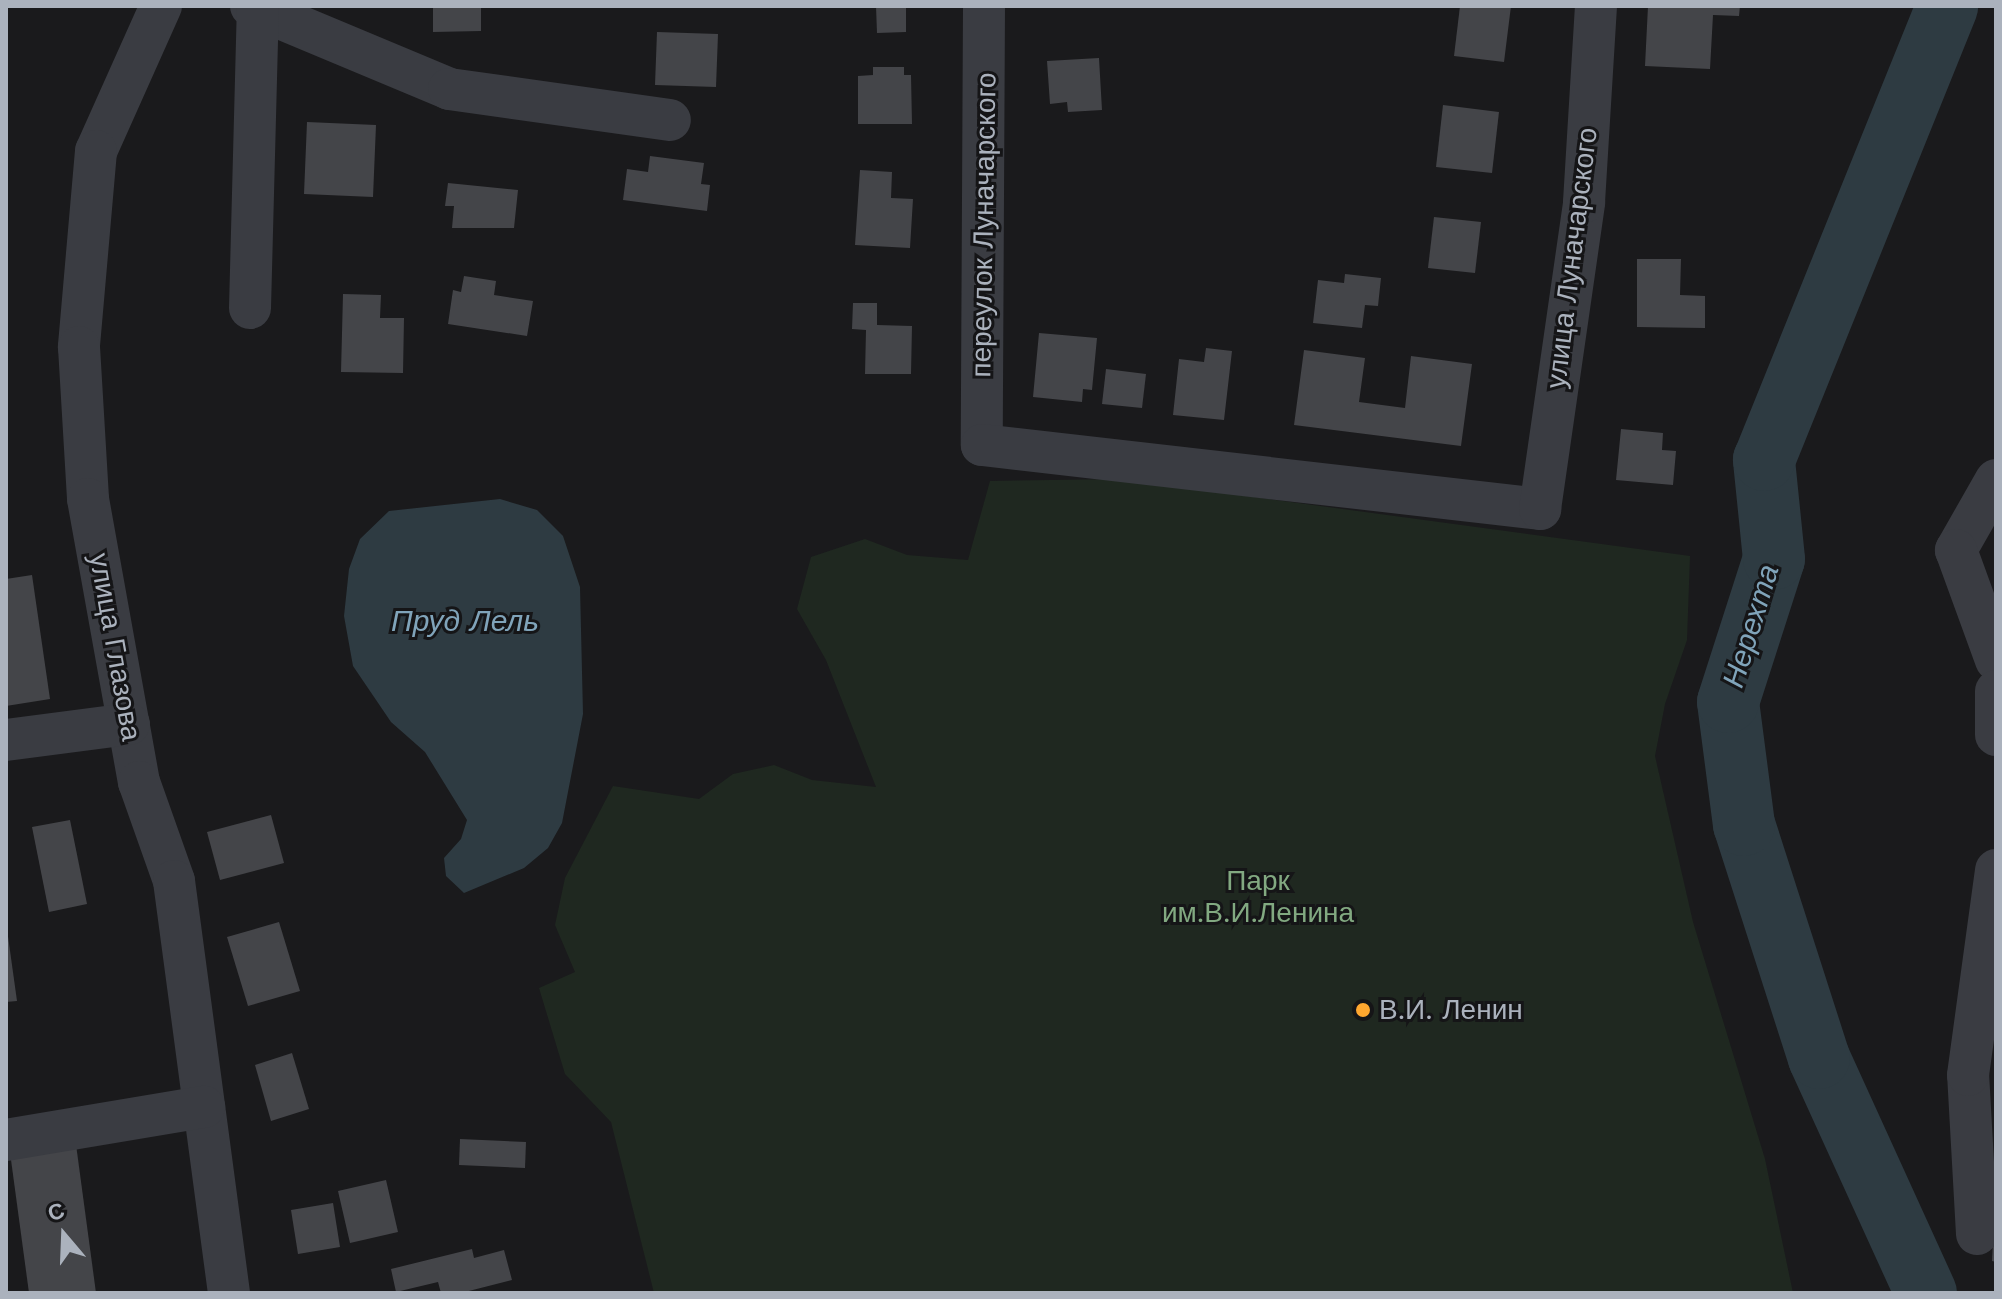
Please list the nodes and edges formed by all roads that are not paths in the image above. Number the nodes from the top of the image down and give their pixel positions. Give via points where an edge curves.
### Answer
1 (161, 6) edge
2 (984, 6) edge
3 (1596, 6) edge
4 (255, 7) edge
5 (670, 120) dead end
6 (250, 308) dead end
7 (1996, 480) edge
8 (1540, 509) joint
9 (1996, 660) edge
10 (1996, 691) edge
11 (129, 724) junction
12 (1996, 735) edge
13 (6, 740) edge
14 (1996, 870) edge
15 (204, 1107) junction
16 (6, 1140) edge
17 (1977, 1234) dead end
18 (229, 1293) edge

1 - 11 street, улица Глазова via 96,151 79,347 88,499
2 - 8 street, переулок Луначарского via 982,445
3 - 8 street, улица Луначарского via 1584,202
4 - 5 street via 449,89
4 - 6 street
7 - 9 street via 1956,550
10 - 12 street
11 - 13 street
11 - 15 street, улица Глазова via 139,782 174,881
14 - 17 street via 1968,1075
15 - 16 street
15 - 18 street, улица Глазова

